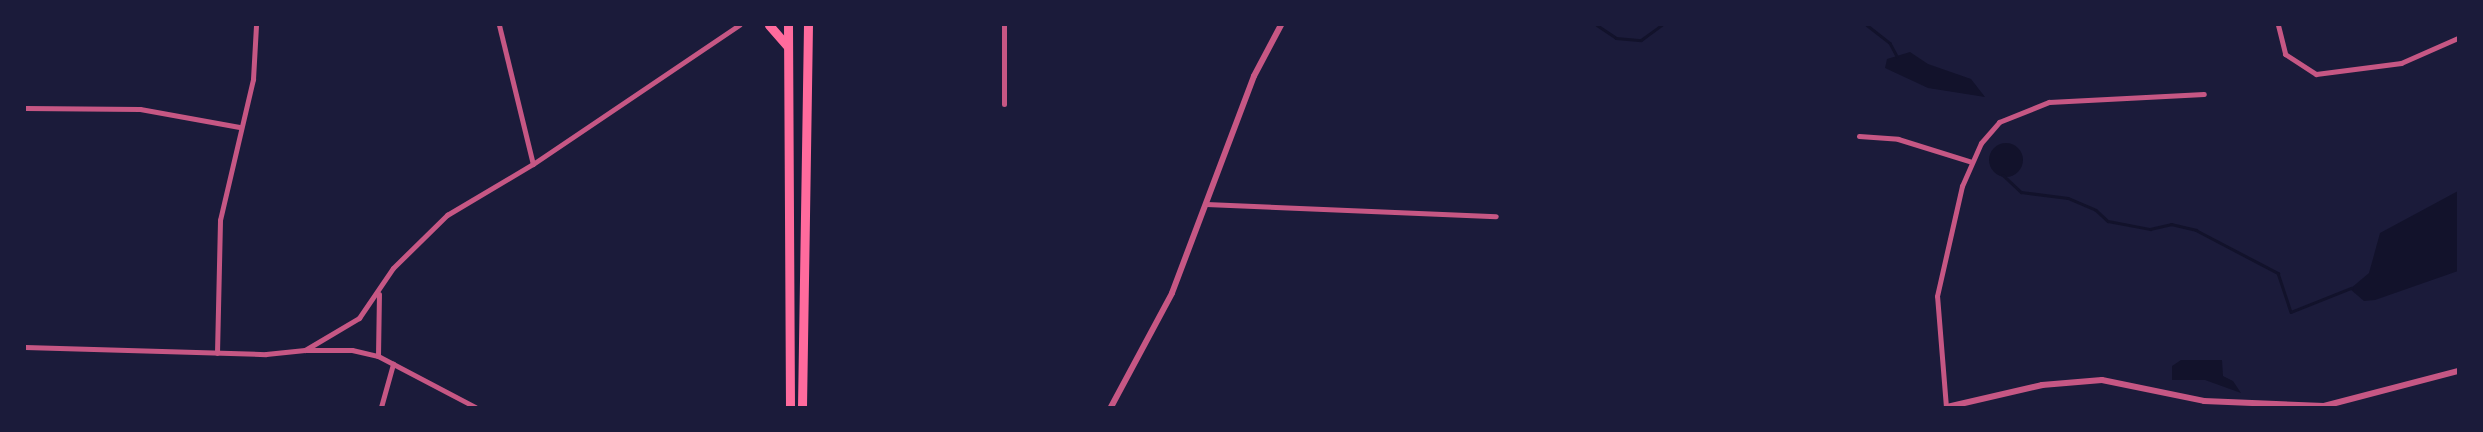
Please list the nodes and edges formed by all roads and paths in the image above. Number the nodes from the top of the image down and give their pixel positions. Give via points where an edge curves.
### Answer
1 (256, 25) edge
2 (499, 25) edge
3 (739, 25) edge
4 (769, 25) edge
5 (788, 25) edge
6 (810, 25) edge
7 (1004, 25) edge
8 (1281, 25) edge
9 (2278, 25) edge
10 (2458, 38) edge
11 (788, 47) junction
12 (2204, 94) dead end
13 (1004, 104) dead end
14 (25, 108) edge
15 (239, 128) junction
16 (1859, 136) dead end
17 (1972, 162) junction
18 (533, 164) junction
19 (1206, 204) junction
20 (1496, 216) dead end
21 (379, 293) junction
22 (25, 347) edge
23 (305, 350) junction
24 (217, 353) junction
25 (378, 356) junction
26 (393, 364) junction
27 (2458, 371) edge
28 (381, 407) edge
29 (475, 407) edge
30 (790, 407) edge
31 (802, 407) edge
32 (1111, 407) edge
33 (1946, 407) edge

1 - 15 street via 253,79
2 - 18 street
3 - 18 street
4 - 11 highway
5 - 11 highway
6 - 31 highway
7 - 13 street
8 - 19 street via 1254,76
9 - 10 street via 2285,54 2316,74 2401,63
11 - 30 highway
12 - 17 street via 2049,102 1999,122
14 - 15 street via 140,109
15 - 24 street via 216,258
16 - 17 street via 1898,138
17 - 33 street via 1944,252 1937,296
18 - 21 street via 447,215 415,243
19 - 20 street
19 - 32 street via 1172,293
21 - 23 street via 342,331
21 - 25 street
22 - 24 street
23 - 24 street
23 - 25 street via 352,350
25 - 26 street
26 - 28 street
26 - 29 street
27 - 33 street via 2324,406 2204,401 2102,380 2042,385

